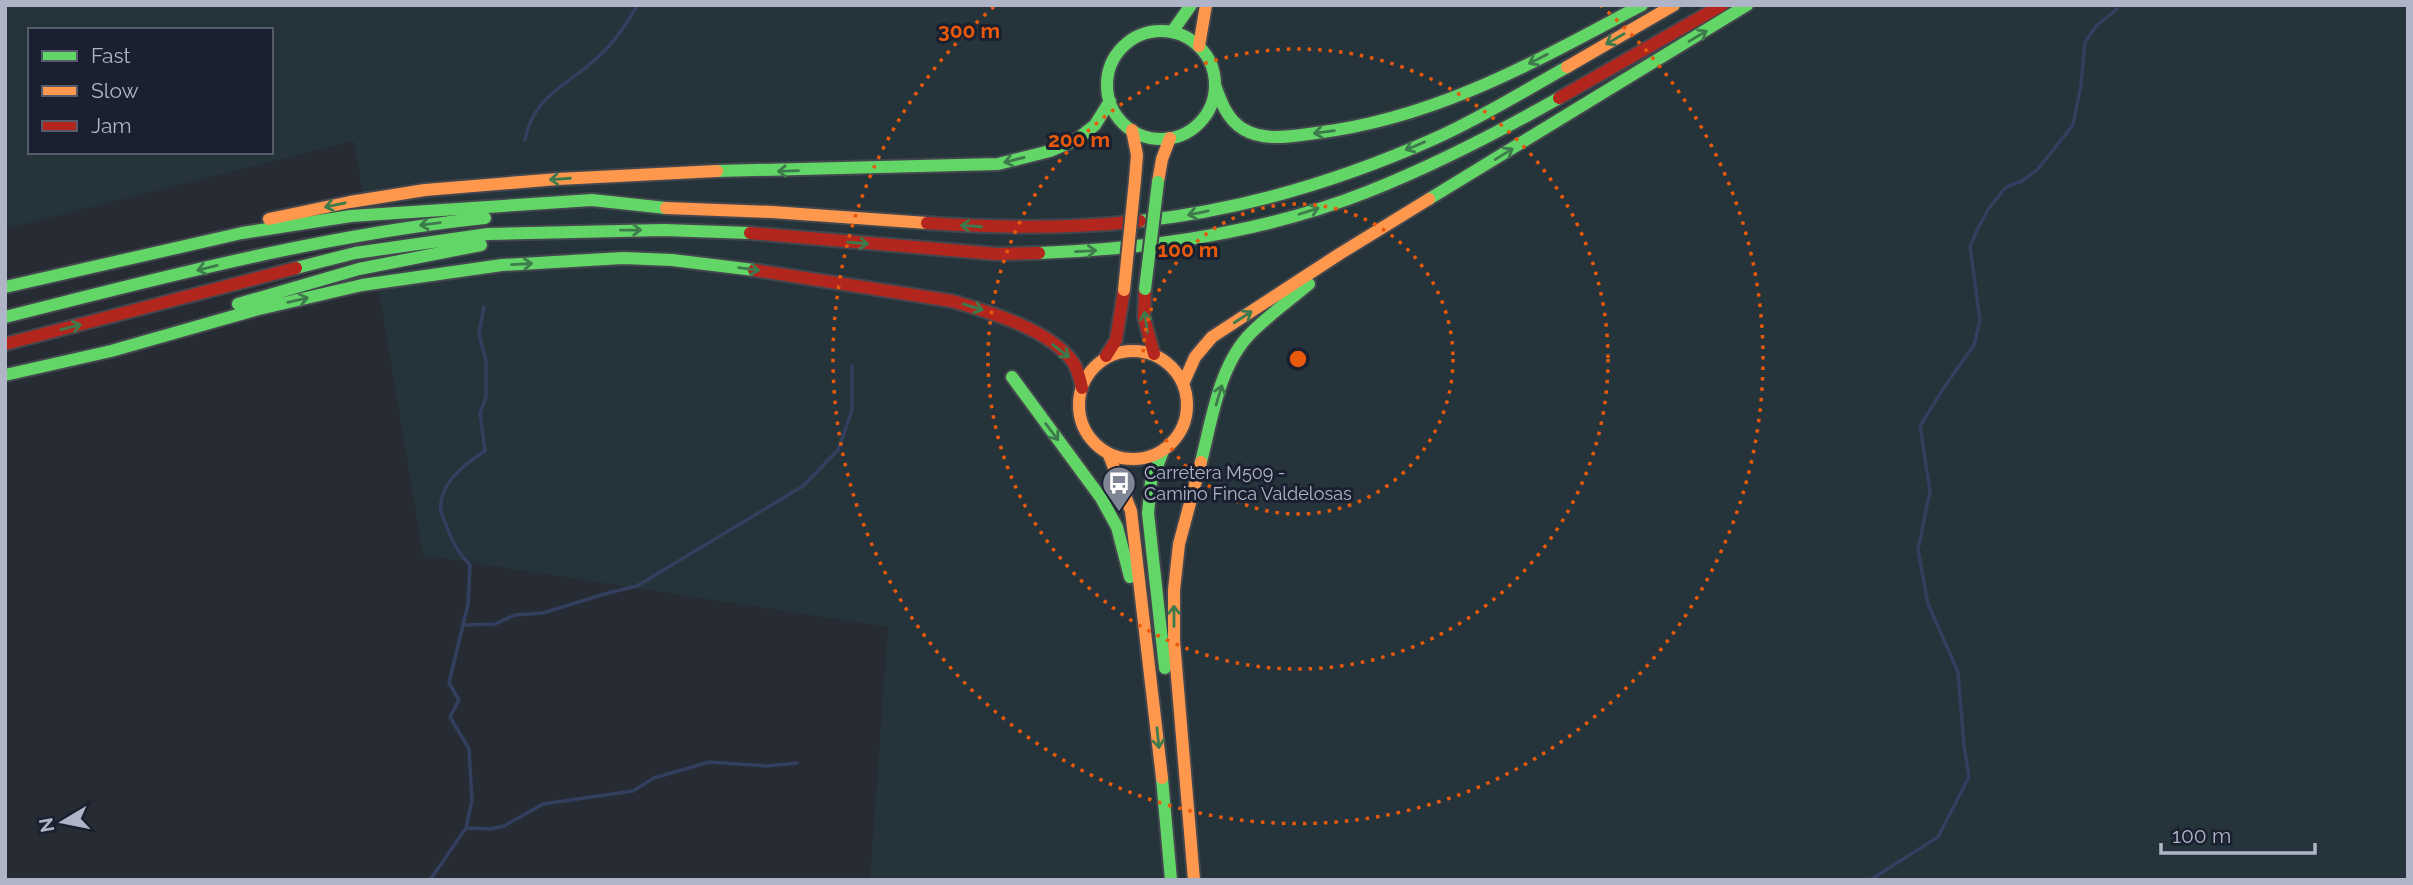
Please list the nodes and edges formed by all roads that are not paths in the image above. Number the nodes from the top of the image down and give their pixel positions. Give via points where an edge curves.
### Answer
1 (1191, 5) edge
2 (1206, 5) edge
3 (1642, 5) edge
4 (1674, 5) edge
5 (1722, 5) edge
6 (1747, 5) edge
7 (1172, 32) junction
8 (1199, 46) junction
9 (1215, 85) junction
10 (1110, 101) junction
11 (1132, 130) junction
12 (1170, 138) junction
13 (669, 208) junction
14 (563, 231) junction
15 (1341, 253) junction
16 (122, 260) junction
17 (5, 287) edge
18 (5, 317) edge
19 (5, 344) edge
20 (1154, 354) junction
21 (1106, 356) junction
22 (66, 361) junction
23 (5, 376) edge
24 (1012, 377) dead end
25 (1183, 384) junction
26 (1083, 388) junction
27 (1163, 451) junction
28 (1109, 455) junction
29 (1154, 696) junction
30 (1171, 880) edge
31 (1186, 880) edge
32 (1194, 880) edge

1 - 7 main road
2 - 8 main road
3 -> 9 main road via 1441,104 1345,130 1284,137 1256,135 1227,115
4 -> 13 main road via 1438,136 1357,171 1269,198 1180,216 1091,226 996,228
14 -> 5 main road via 764,234 997,254 1093,251 1182,241 1277,221 1365,193 1447,158
15 -> 6 main road
7 - 8 main road
7 - 10 main road via 1143,34 1119,51 1110,66
8 - 9 main road
9 - 12 main road via 1210,106 1197,125
10 - 11 main road
10 -> 16 main road via 1094,126 1080,137 998,164 660,173 425,190 240,225
11 - 12 main road via 1157,139
11 - 21 main road, bridge via 1137,155 1124,290 1116,340
20 -> 12 main road, bridge via 1144,318 1145,289 1158,182
13 - 16 main road via 592,200 351,216 242,233
13 -> 18 main road via 467,219 352,235
19 -> 14 main road via 355,253 488,234
14 - 22 main road via 334,275
25 -> 15 main road via 1195,357 1212,337
32 -> 15 main road via 1174,641 1179,544 1234,357 1250,334
16 - 17 main road
20 - 21 main road via 1135,350
20 - 25 main road via 1176,371
21 - 26 main road
22 - 23 main road
22 -> 26 main road via 362,285 502,265 623,258 750,269 971,306 1024,327 1063,351 1075,364
24 -> 29 main road via 1101,498 1117,527
25 - 27 main road via 1187,414 1174,441
26 - 28 main road via 1079,399 1082,425 1089,440
27 - 28 main road via 1127,460
27 - 31 main road via 1149,485 1148,522
28 - 29 main road via 1131,511
29 -> 30 main road

